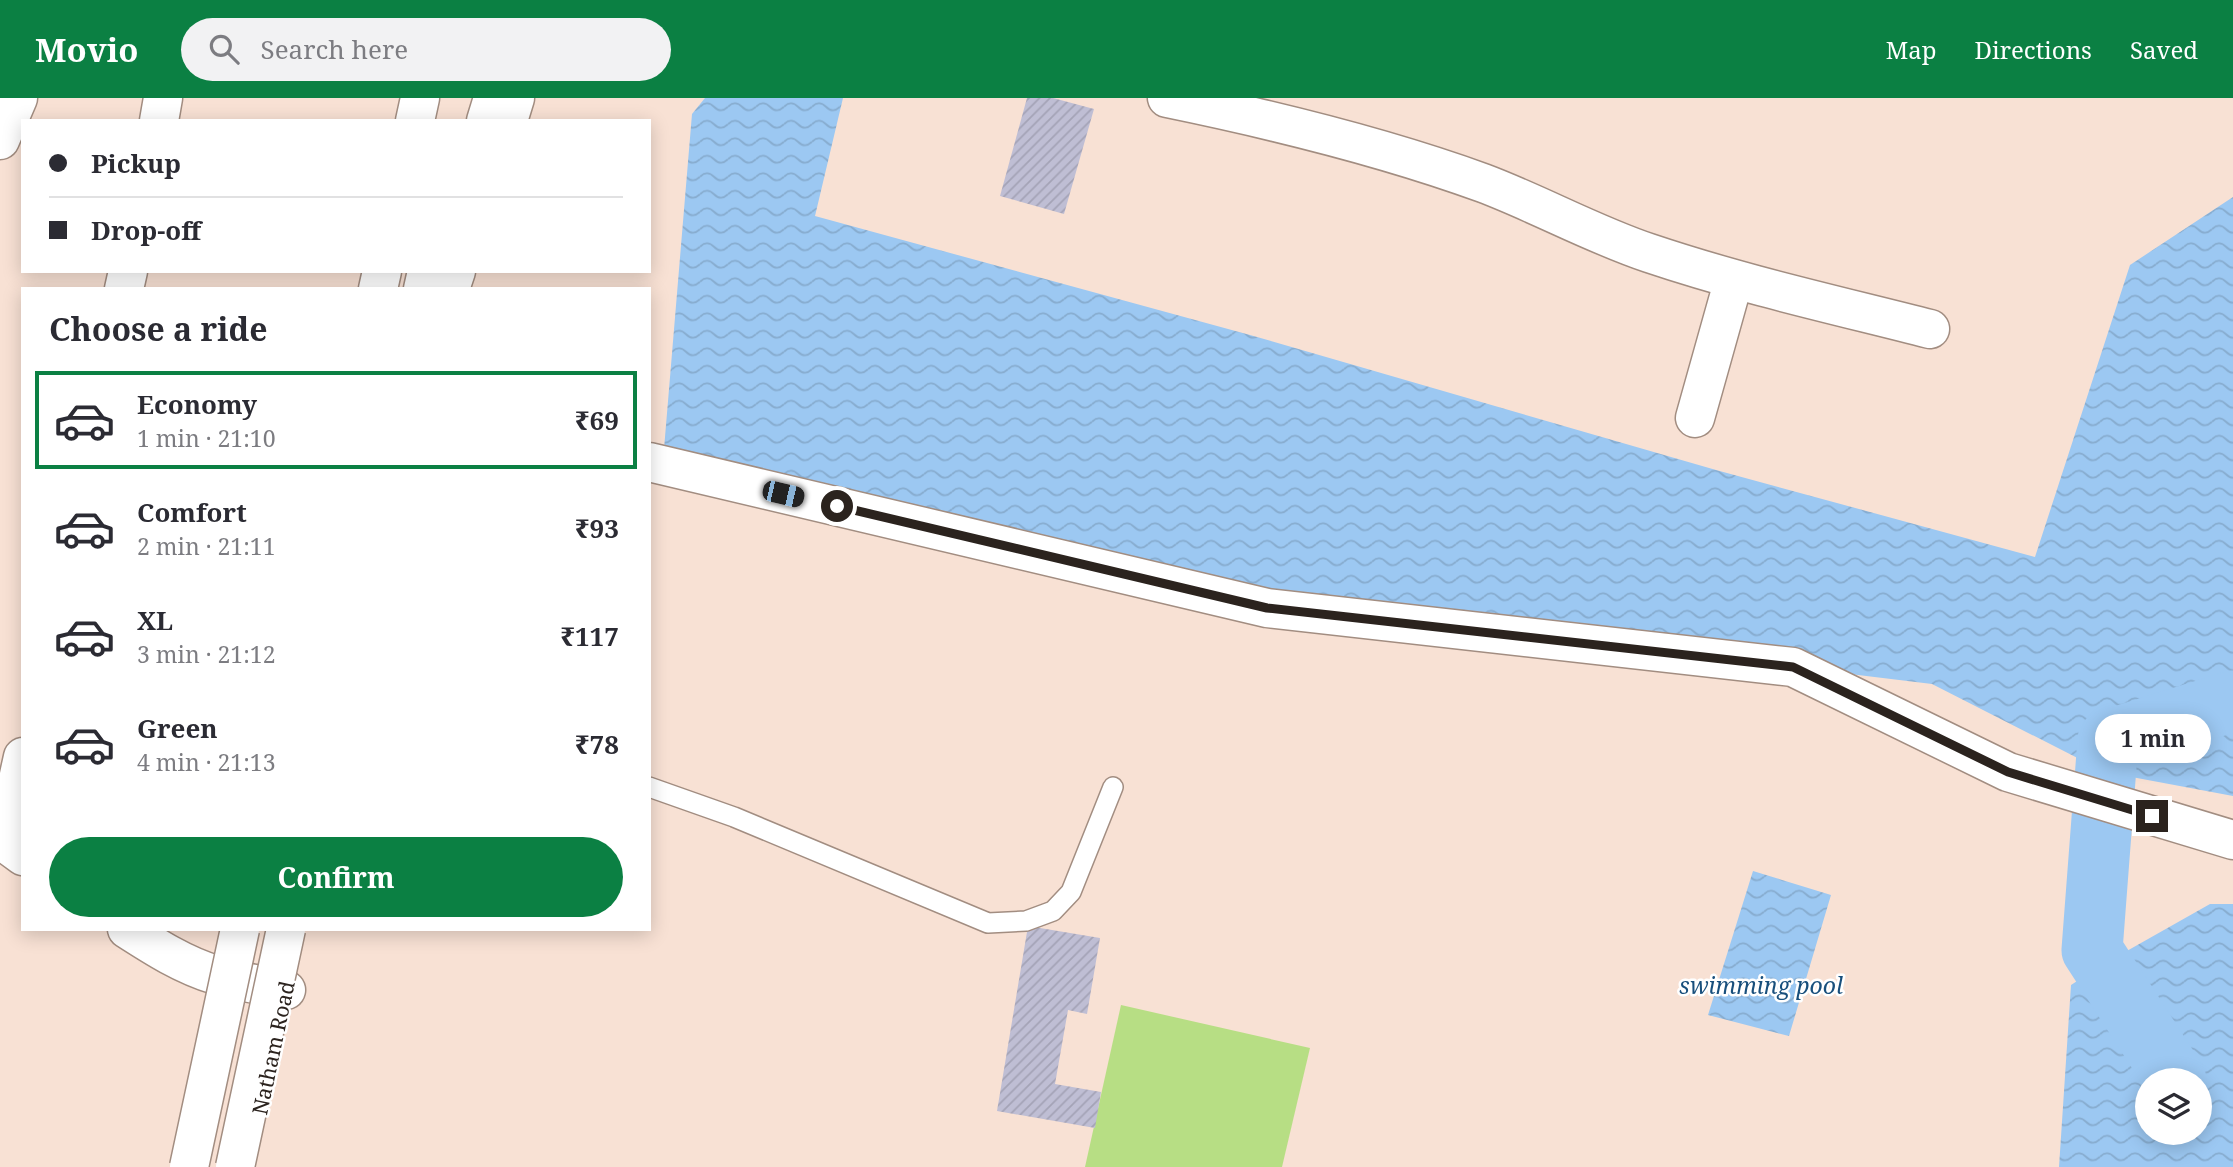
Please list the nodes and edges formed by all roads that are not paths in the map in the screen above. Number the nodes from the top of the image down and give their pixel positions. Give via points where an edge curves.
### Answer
1 (18, 98) edge
2 (163, 98) edge
3 (407, 98) edge
4 (420, 98) edge
5 (464, 98) edge
6 (479, 98) edge
7 (493, 98) edge
8 (515, 98) edge
9 (1167, 98) edge
10 (159, 119) edge
11 (402, 119) edge
12 (415, 119) edge
13 (459, 119) edge
14 (474, 119) edge
15 (487, 119) edge
16 (509, 119) edge
17 (0, 139) edge
18 (1734, 279) junction
19 (1930, 329) dead end
20 (1695, 418) dead end
21 (651, 462) edge
22 (21, 770) edge
23 (1113, 787) dead end
24 (651, 788) edge
25 (2228, 839) edge
26 (9, 846) edge
27 (130, 931) edge
28 (227, 931) edge
29 (240, 931) edge
30 (286, 931) edge
31 (300, 931) edge
32 (217, 975) junction
33 (286, 990) junction
34 (175, 1167) edge
35 (189, 1167) edge
36 (234, 1167) edge
37 (247, 1167) edge

1 - 17 main road
2 - 10 main road
3 - 11 main road
4 - 12 main road
5 - 13 main road
6 - 14 main road
7 - 15 main road
8 - 16 main road
9 - 18 main road via 1295,126 1434,166 1537,204 1646,252
18 - 19 main road
18 - 20 main road
21 - 25 main road via 1267,608 1793,667 2008,772
22 - 26 main road
23 - 24 lane via 1071,892 1053,911 1026,921 988,923 734,817
27 - 32 main road via 182,962
28 - 32 main road
29 - 35 main road, bridge
30 - 36 main road, bridge
31 - 33 main road, Natham Road
32 - 33 main road
32 - 34 main road
33 - 37 main road, Natham Road

